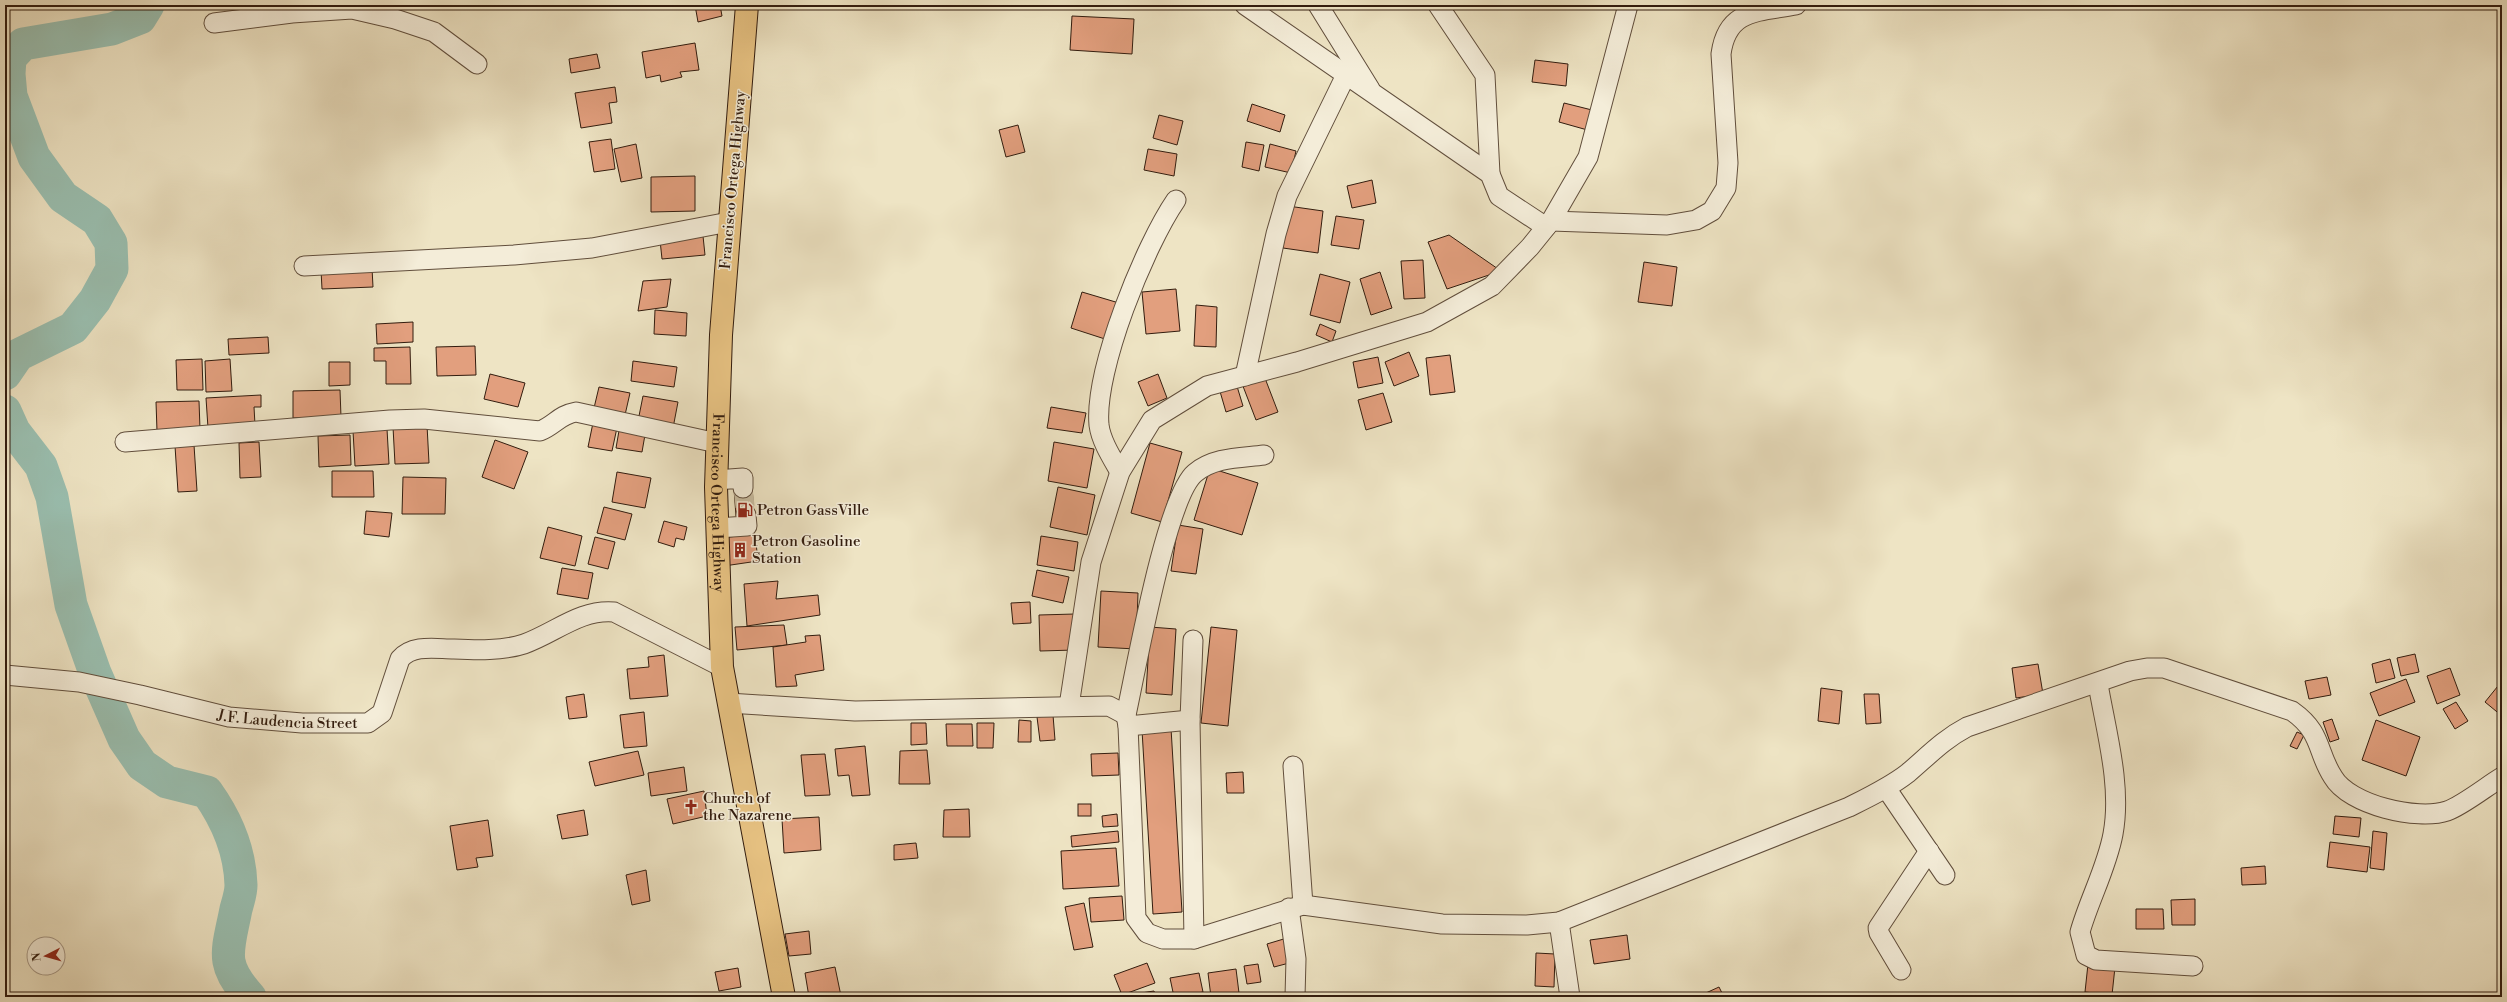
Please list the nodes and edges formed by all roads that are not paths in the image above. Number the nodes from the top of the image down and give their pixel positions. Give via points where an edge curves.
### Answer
1 (747, 5) edge
2 (1245, 5) edge
3 (1318, 5) edge
4 (1438, 5) edge
5 (1628, 5) edge
6 (1796, 5) edge
7 (353, 7) edge
8 (214, 23) dead end
9 (477, 64) dead end
10 (1346, 75) junction
11 (1374, 95) junction
12 (1490, 174) junction
13 (1176, 200) dead end
14 (729, 222) junction
15 (1548, 224) junction
16 (304, 266) dead end
17 (1245, 376) junction
18 (126, 442) dead end
19 (717, 443) junction
20 (1264, 455) dead end
21 (1120, 472) junction
22 (716, 480) junction
23 (743, 488) tunnel mouth
24 (746, 515) tunnel mouth
25 (717, 528) junction
26 (1193, 640) dead end
27 (722, 667) junction
28 (5, 675) edge
29 (2098, 684) junction
30 (728, 703) junction
31 (1069, 706) junction
32 (1190, 720) junction
33 (1127, 721) junction
34 (1294, 766) dead end
35 (2502, 777) edge
36 (1886, 788) junction
37 (1929, 851) junction
38 (1945, 875) dead end
39 (1296, 906) junction
40 (1559, 922) junction
41 (1194, 939) junction
42 (2193, 966) dead end
43 (1901, 970) dead end
44 (784, 997) edge
45 (1296, 997) edge
46 (1570, 997) edge

1 - 14 main road, Francisco Ortega Highway
2 - 10 street
3 - 11 street
4 - 12 street via 1485,75
5 - 15 street via 1588,157
6 - 15 street via 1748,14 1731,25 1723,38 1721,54 1728,163 1726,188 1712,211 1696,220 1667,225
7 - 8 street
7 - 9 street via 434,32
10 - 11 street
10 - 17 street via 1287,196 1276,234
11 - 12 street
12 - 15 street via 1499,196
13 - 21 street via 1151,240 1108,357 1098,413 1099,427
14 - 16 street via 592,248 514,255
14 - 19 main road, Francisco Ortega Highway
15 - 17 street via 1530,247 1492,286 1427,322
17 - 21 street via 1207,386 1152,420
18 - 19 street via 424,419 540,431 550,427 561,416 576,412
19 - 22 main road, Francisco Ortega Highway
20 - 33 street via 1213,461 1194,473 1177,502 1152,594
21 - 31 street via 1091,562
22 - 23 street via 743,478
22 - 25 main road, Francisco Ortega Highway
24 - 25 street via 747,526
25 - 27 main road, Francisco Ortega Highway
26 - 32 street
27 - 28 street, J.F. Laudencia Street via 614,612 602,610 581,616 523,644 480,650 422,648 405,653 400,659 382,713 368,723 302,723 229,717 79,682
27 - 30 main road, Francisco Ortega Highway
29 - 35 street via 2130,671 2164,668 2292,711 2304,720 2318,740 2332,777 2338,784 2377,807 2413,814 2448,811
29 - 36 street via 1966,727 1946,738
29 - 42 street via 2113,778 2115,810 2113,835 2080,932 2082,946 2086,955 2096,960
30 - 31 street via 855,711
30 - 44 main road, Francisco Ortega Highway
31 - 33 street via 1109,706
32 - 33 street
32 - 41 street
33 - 41 street via 1136,918 1147,933 1163,939
34 - 39 street
36 - 37 street
36 - 40 street via 1849,808
37 - 38 street
37 - 43 street via 1878,928 1879,934
39 - 40 street via 1442,924 1527,925
39 - 41 street
39 - 45 street
40 - 46 street

